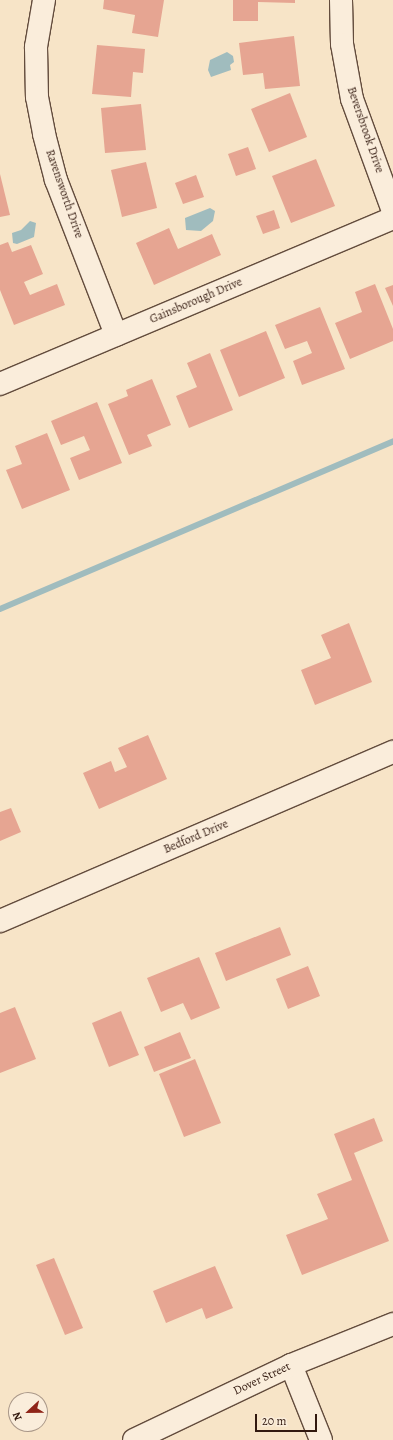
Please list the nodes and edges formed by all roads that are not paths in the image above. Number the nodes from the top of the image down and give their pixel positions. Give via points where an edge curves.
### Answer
1 (44, 0) edge
2 (341, 0) edge
3 (393, 211) edge
4 (393, 218) edge
5 (116, 335) junction
6 (0, 384) edge
7 (393, 752) edge
8 (0, 921) edge
9 (393, 1324) edge
10 (291, 1366) junction
11 (134, 1440) edge
12 (321, 1440) edge

1 - 5 street, Ravensworth Drive via 36,47 37,97 44,134 56,180
2 - 3 street, Beversbrook Drive via 342,44 352,99
4 - 5 street, Gainsborough Drive
5 - 6 street, Gainsborough Drive
7 - 8 street, Bedford Drive
9 - 10 street, Dover Street
10 - 11 street, Dover Street
10 - 12 street

